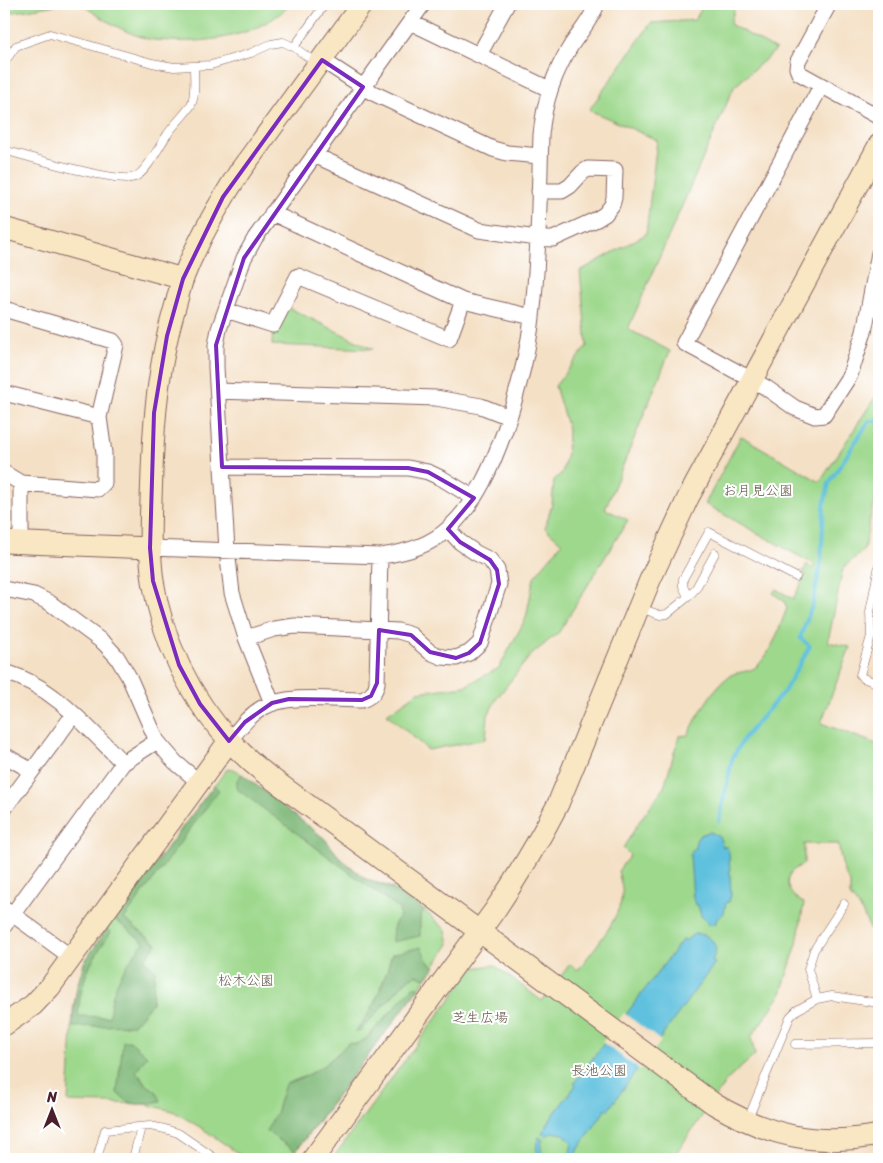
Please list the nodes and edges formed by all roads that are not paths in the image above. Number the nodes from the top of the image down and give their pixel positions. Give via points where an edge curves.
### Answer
1 (325, 4) edge
2 (362, 4) edge
3 (423, 4) edge
4 (507, 4) edge
5 (597, 4) edge
6 (828, 4) edge
7 (410, 22) junction
8 (294, 46) junction
9 (479, 55) junction
10 (320, 63) junction
11 (4, 64) edge
12 (194, 67) junction
13 (821, 86) junction
14 (363, 87) junction
15 (549, 89) junction
16 (879, 117) edge
17 (879, 145) edge
18 (4, 150) edge
19 (314, 155) junction
20 (540, 156) junction
21 (539, 191) junction
22 (272, 214) junction
23 (4, 228) edge
24 (537, 238) junction
25 (879, 253) edge
26 (183, 279) junction
27 (463, 302) junction
28 (4, 309) edge
29 (226, 310) junction
30 (532, 317) junction
31 (752, 380) junction
32 (218, 391) junction
33 (4, 392) edge
34 (99, 417) junction
35 (509, 417) junction
36 (222, 467) junction
37 (4, 473) edge
38 (21, 483) junction
39 (474, 498) junction
40 (448, 529) junction
41 (12, 542) edge
42 (150, 548) junction
43 (227, 550) junction
44 (714, 553) dead end
45 (380, 556) junction
46 (879, 565) edge
47 (796, 577) dead end
48 (4, 590) edge
49 (688, 598) junction
50 (638, 608) junction
51 (379, 630) junction
52 (871, 636) junction
53 (246, 638) junction
54 (879, 639) edge
55 (4, 672) edge
56 (879, 684) edge
57 (272, 703) junction
58 (74, 714) junction
59 (157, 741) junction
60 (229, 741) junction
61 (4, 755) edge
62 (123, 763) junction
63 (32, 771) junction
64 (199, 782) junction
65 (4, 810) edge
66 (844, 904) dead end
67 (7, 916) edge
68 (479, 932) junction
69 (71, 957) junction
70 (817, 999) junction
71 (879, 1003) edge
72 (4, 1025) edge
73 (795, 1044) dead end
74 (879, 1044) edge
75 (747, 1121) junction
76 (141, 1127) junction
77 (879, 1135) edge
78 (97, 1159) edge
79 (133, 1159) edge
80 (216, 1159) edge
81 (313, 1159) edge

1 - 8 lane
2 - 10 street
3 - 7 street
4 - 9 street
5 - 15 street
6 - 13 street via 797,68 799,74
7 - 9 street
7 - 14 street
8 - 10 lane
8 - 12 lane via 278,42 226,61
9 - 15 street
10 - 14 street
10 - 26 street via 223,197
11 - 12 lane via 16,46 50,34 152,63
12 - 18 lane via 191,104 148,164 133,178 98,174
13 - 16 street
13 - 31 street via 684,343
14 - 19 street
14 - 20 street via 493,149
15 - 20 street via 543,113
17 - 31 street
19 - 22 street
19 - 24 street via 479,230
20 - 21 street
21 - 24 street
21 - 24 street via 562,190 588,169 615,170 614,198 605,214 553,239
22 - 27 street
22 - 29 street via 244,258
23 - 26 street
24 - 30 street
25 - 31 street via 864,332 850,375 824,415 815,416 795,408
26 - 42 street via 167,336 154,413
27 - 29 street via 449,339 298,276 273,325
27 - 30 street
28 - 34 street via 113,341 116,345
29 - 32 street via 216,345
30 - 35 street via 522,372
31 - 50 street via 688,498
32 - 35 street via 436,398 481,406
32 - 36 street
33 - 34 street
34 - 38 street via 104,483 98,489
35 - 39 street via 495,458
36 - 39 street via 408,468 428,472
36 - 43 street
37 - 38 street
38 - 41 street
39 - 40 street
40 - 45 street via 418,547
40 - 51 street via 460,542 490,560 497,570 498,584 480,643 469,653 456,658 442,657 430,652 411,635
41 - 42 street
42 - 43 street
42 - 60 street via 158,605 176,656 200,704
43 - 45 street
43 - 53 street via 232,592
44 - 49 lane
45 - 51 street
46 - 52 lane via 870,612
47 - 49 lane via 709,532 683,578 682,586
48 - 59 street via 50,603 104,643 129,678
49 - 50 lane via 663,615
50 - 68 street via 558,804 517,877
51 - 53 street via 295,626
51 - 57 street via 377,683 371,696 362,700 289,699
52 - 54 lane
52 - 56 lane via 860,675
53 - 57 street
55 - 58 street via 40,688
57 - 60 street via 245,722
58 - 62 street
58 - 63 street
59 - 62 street
59 - 64 street
60 - 64 street
60 - 68 street via 267,775
61 - 63 street
62 - 67 street
63 - 65 street
64 - 69 street
66 - 70 lane via 814,950 808,968
67 - 69 street
68 - 75 street via 714,1104
68 - 81 street
69 - 72 street via 40,998
70 - 71 lane via 832,996
70 - 75 lane via 790,1017
73 - 74 lane
75 - 77 street via 802,1139 832,1141
76 - 78 lane via 105,1130
76 - 79 lane
76 - 80 lane via 158,1127 178,1133

